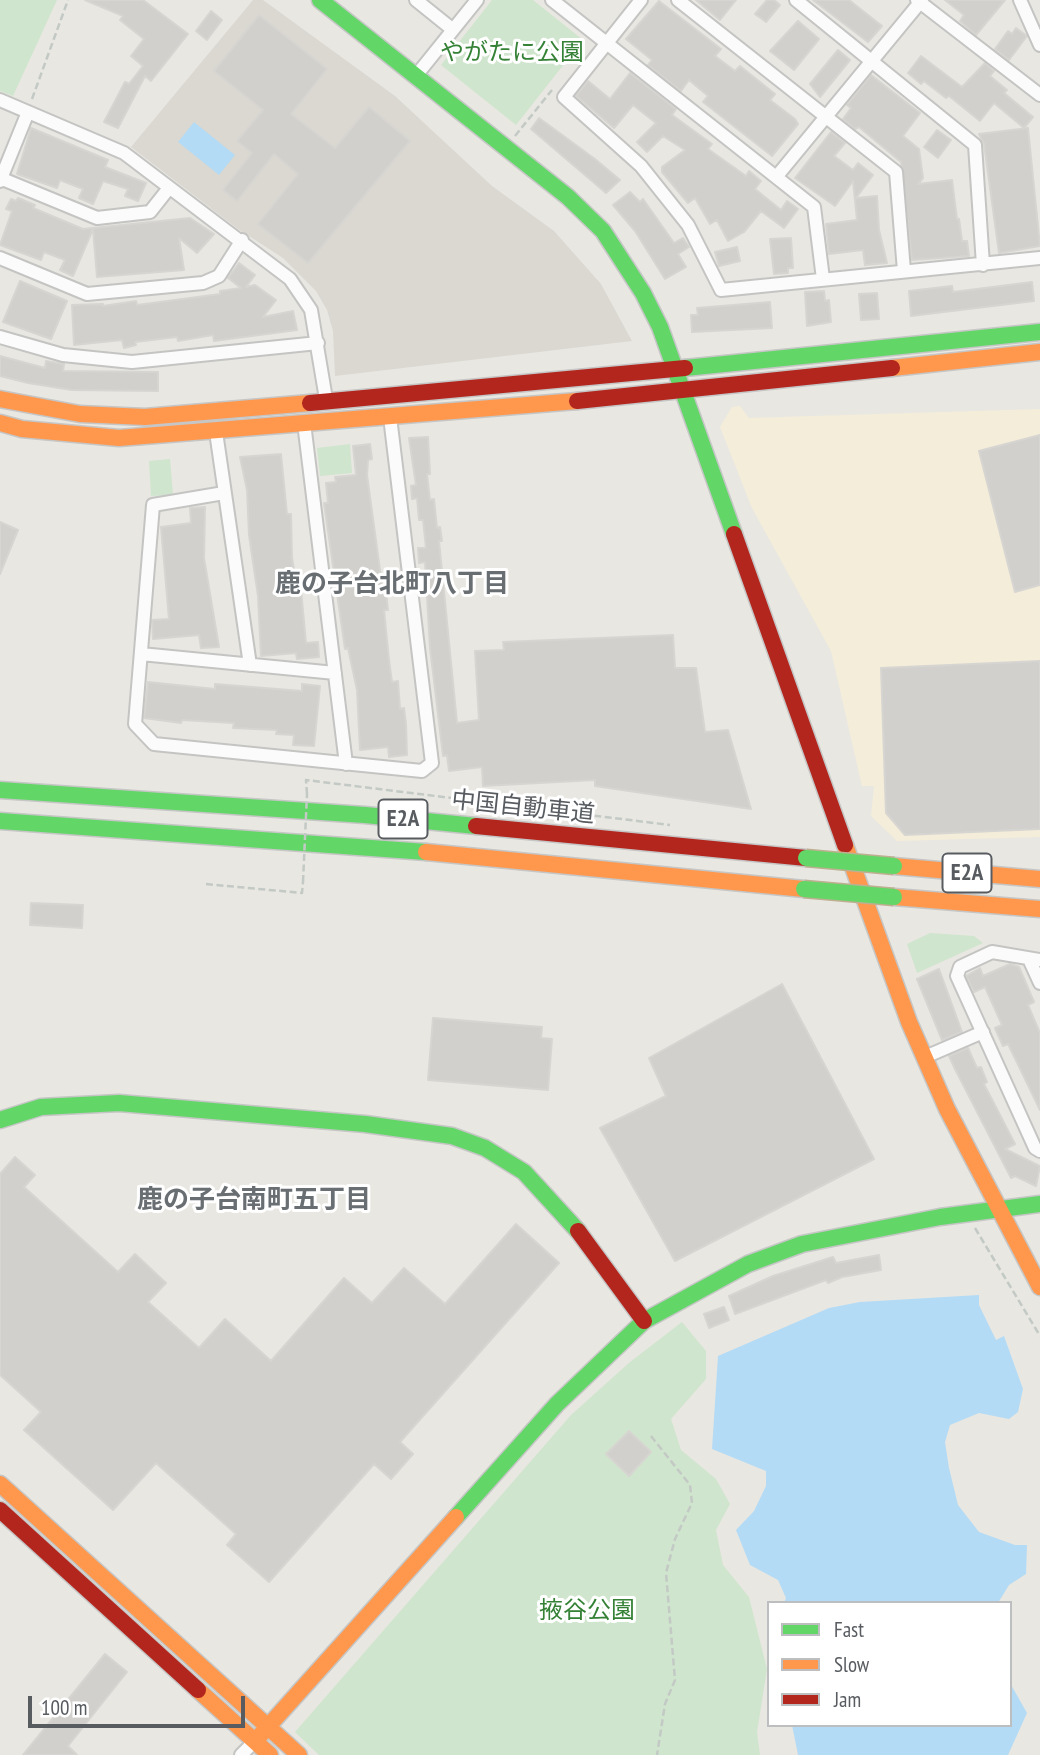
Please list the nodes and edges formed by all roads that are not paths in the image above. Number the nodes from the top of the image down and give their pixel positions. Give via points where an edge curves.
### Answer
1 (320, 0) edge
2 (416, 0) edge
3 (477, 0) edge
4 (552, 0) edge
5 (641, 0) edge
6 (678, 0) edge
7 (796, 0) edge
8 (1020, 0) edge
9 (919, 1) edge
10 (452, 29) junction
11 (608, 42) junction
12 (1040, 45) edge
13 (873, 62) junction
14 (415, 77) junction
15 (1040, 95) edge
16 (0, 100) edge
17 (28, 112) junction
18 (827, 116) junction
19 (777, 176) junction
20 (0, 179) edge
21 (169, 188) junction
22 (242, 240) junction
23 (0, 258) edge
24 (1040, 258) edge
25 (983, 265) junction
26 (904, 271) junction
27 (823, 279) junction
28 (1040, 332) edge
29 (0, 337) edge
30 (318, 343) junction
31 (1040, 352) edge
32 (674, 369) junction
33 (681, 392) junction
34 (0, 398) edge
35 (326, 399) junction
36 (390, 417) junction
37 (0, 423) edge
38 (304, 423) junction
39 (216, 432) junction
40 (225, 494) junction
41 (141, 654) junction
42 (250, 665) junction
43 (335, 673) junction
44 (346, 764) junction
45 (0, 790) edge
46 (0, 821) edge
47 (1040, 879) edge
48 (1040, 909) edge
49 (1035, 960) edge
50 (1040, 983) edge
51 (982, 1032) junction
52 (925, 1057) junction
53 (0, 1120) edge
54 (1040, 1151) edge
55 (1040, 1204) edge
56 (1000, 1209) junction
57 (1040, 1287) edge
58 (645, 1321) junction
59 (0, 1484) edge
60 (0, 1510) edge
61 (267, 1726) junction
62 (256, 1740) junction
63 (241, 1755) edge
64 (270, 1755) edge
65 (299, 1755) edge

1 - 14 main road
2 - 10 street
3 - 10 street
4 - 11 street
5 - 11 street
6 - 18 street
7 - 13 street
8 - 12 street
9 - 13 street
9 - 15 street
10 - 14 street
11 - 19 street
11 - 27 street via 564,97 641,166 688,225 721,290
13 - 18 street
13 - 25 street via 975,145
14 - 32 main road via 568,197 603,231 643,293
16 - 17 street
17 - 20 street
17 - 21 street via 124,153
18 - 19 street
18 - 26 street via 896,172
19 - 27 street via 814,207
20 - 21 street via 97,218 150,212
21 - 22 street
22 - 23 street via 219,276 202,283 87,294
22 - 30 street via 290,279 311,310
24 - 25 street
25 - 26 street
26 - 27 street
28 - 32 main road
29 - 30 street via 63,355 132,362
30 - 35 street
31 - 33 main road
32 - 33 main road
32 - 35 main road
33 - 36 main road
33 - 52 main road
34 - 35 main road via 80,414 145,417
36 - 38 main road
36 - 44 street via 432,763 422,771
37 - 39 main road via 119,439
38 - 39 main road
38 - 43 street
39 - 40 street
40 - 41 street via 152,505
40 - 42 street
41 - 42 street
41 - 44 street via 135,724 154,744
42 - 43 street
43 - 44 street
45 - 47 main road, 中国自動車道 / E2A, bridge via 365,815
46 - 48 main road, E2A, bridge via 338,844
49 - 50 street
49 - 51 street via 992,953 960,967 957,976
51 - 52 street
51 - 54 street
52 - 56 main road
53 - 58 main road via 41,1107 119,1103 452,1136 485,1148 524,1172 565,1214
55 - 56 main road
56 - 57 main road
56 - 58 main road via 803,1244 748,1264
58 - 61 main road via 550,1412
59 - 61 main road
60 - 62 main road
61 - 62 main road
61 - 65 main road
62 - 63 street
62 - 64 main road

